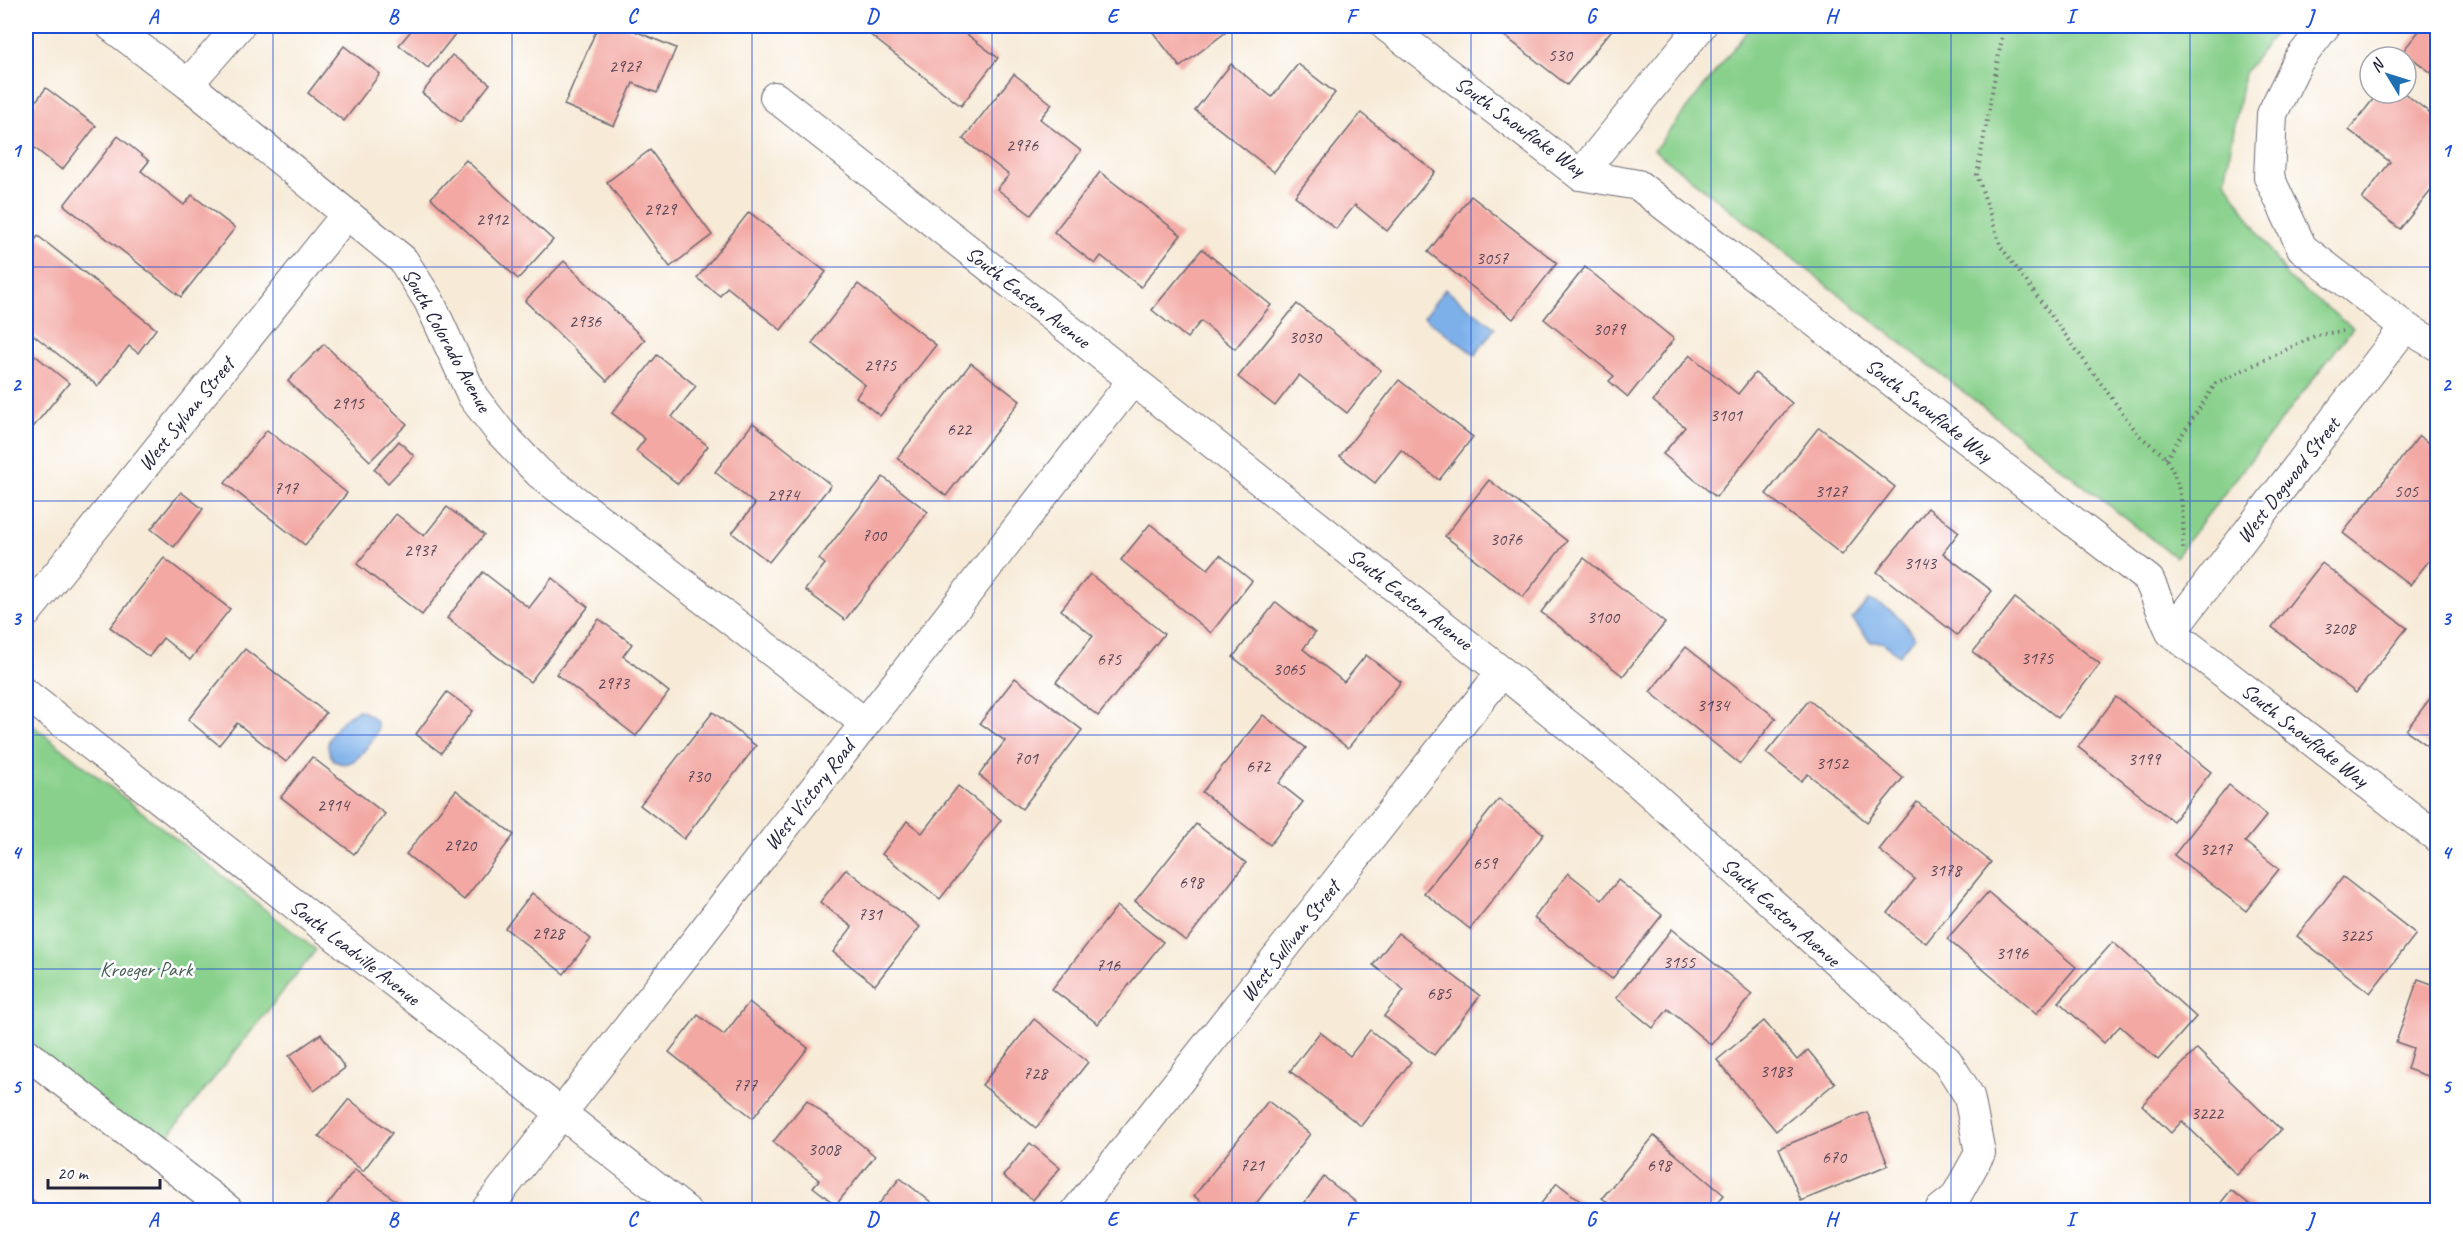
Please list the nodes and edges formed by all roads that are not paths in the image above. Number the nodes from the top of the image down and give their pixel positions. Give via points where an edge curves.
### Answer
1 (111, 26) edge
2 (239, 26) edge
3 (1386, 26) edge
4 (1701, 26) edge
5 (2325, 26) edge
6 (188, 84) junction
7 (775, 97) dead end
8 (1580, 175) junction
9 (346, 214) junction
10 (2405, 327) junction
11 (2438, 346) edge
12 (1132, 380) junction
13 (26, 613) edge
14 (2171, 632) junction
15 (1502, 672) junction
16 (26, 694) edge
17 (865, 723) junction
18 (2438, 838) edge
19 (26, 1053) edge
20 (561, 1114) junction
21 (1090, 1206) edge
22 (228, 1210) edge
23 (486, 1210) edge
24 (685, 1210) edge
25 (1940, 1210) edge

1 - 6 street, South Colorado Avenue
2 - 6 street
3 - 8 street, South Snowflake Way
4 - 8 street
5 - 10 street via 2298,61 2272,114 2269,177 2302,248
6 - 9 street, South Colorado Avenue
7 - 12 street, South Easton Avenue
8 - 14 street, South Snowflake Way via 1638,185 2149,579
9 - 13 street, West Sylvan Street
9 - 17 street, South Colorado Avenue via 403,260 429,301 473,397 539,473
10 - 11 street
10 - 14 street, West Dogwood Street
12 - 15 street, South Easton Avenue
12 - 17 street, West Victory Road
14 - 18 street, South Snowflake Way
15 - 21 street, West Sullivan Street
15 - 25 street, South Easton Avenue via 1638,782 1947,1061 1969,1096 1980,1154 1955,1198
16 - 20 street, South Leadville Avenue
17 - 20 street, West Victory Road
19 - 22 street
20 - 23 street, West Victory Road
20 - 24 street, South Leadville Avenue

